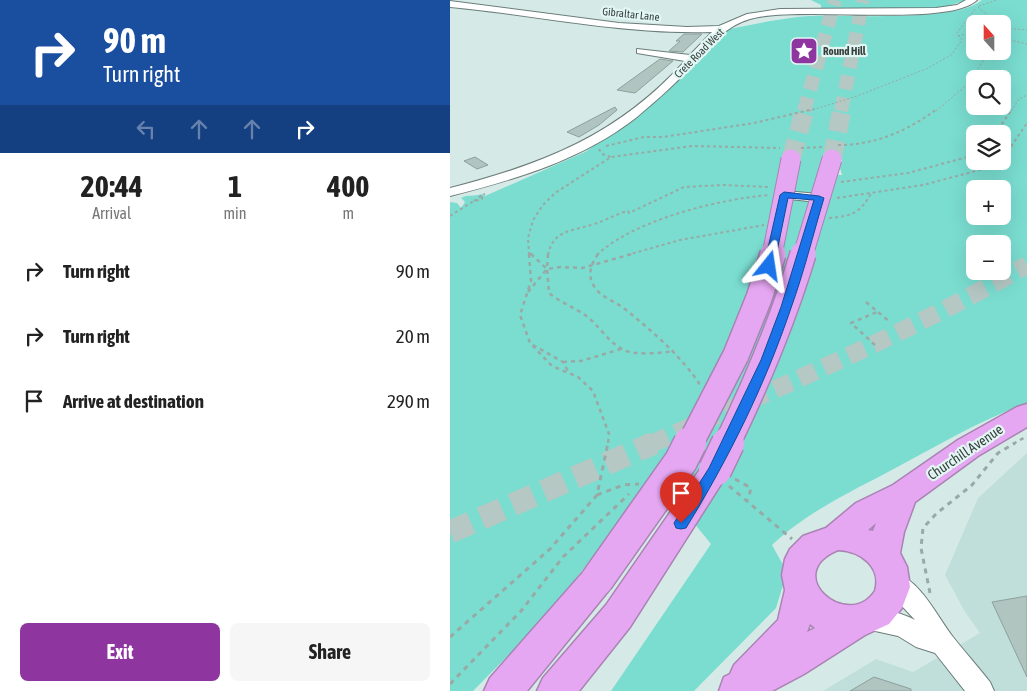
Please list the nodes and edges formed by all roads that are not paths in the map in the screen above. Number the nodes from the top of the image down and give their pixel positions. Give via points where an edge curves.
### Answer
1 (975, 3) edge
2 (450, 4) edge
3 (721, 29) junction
4 (641, 51) dead end
5 (693, 59) junction
6 (831, 150) tunnel mouth
7 (791, 152) tunnel mouth
8 (450, 192) edge
9 (778, 193) junction
10 (827, 200) junction
11 (1027, 431) edge
12 (904, 494) junction
13 (836, 537) junction
14 (889, 569) junction
15 (801, 592) junction
16 (861, 620) junction
17 (943, 643) junction
18 (736, 690) edge
19 (503, 691) edge
20 (556, 691) edge
21 (980, 691) edge

1 - 3 street, Crete Road West via 924,12 777,12 740,20
2 - 3 street, Gibraltar Lane via 624,26
3 - 5 street, Crete Road West
4 - 5 street
5 - 8 street, Crete Road West via 629,116 579,149 526,172
6 - 10 highway, bridge
7 - 9 highway, bridge
9 - 10 street
9 - 19 highway, bridge via 774,249 759,298 736,354 680,461 597,580
10 - 20 highway, bridge via 753,391 714,470 618,616
11 - 12 highway, Churchill Avenue via 968,448
12 - 13 highway, Churchill Avenue via 867,512
12 - 14 highway, Churchill Avenue via 885,542
13 - 14 highway via 857,539 876,549
13 - 15 highway via 815,544 801,560 798,570
14 - 16 highway via 892,594 887,605
14 - 17 street
15 - 16 highway via 824,615 840,620
15 - 18 highway via 790,631
16 - 17 street via 903,626 925,639
16 - 18 highway via 792,662
17 - 21 street

